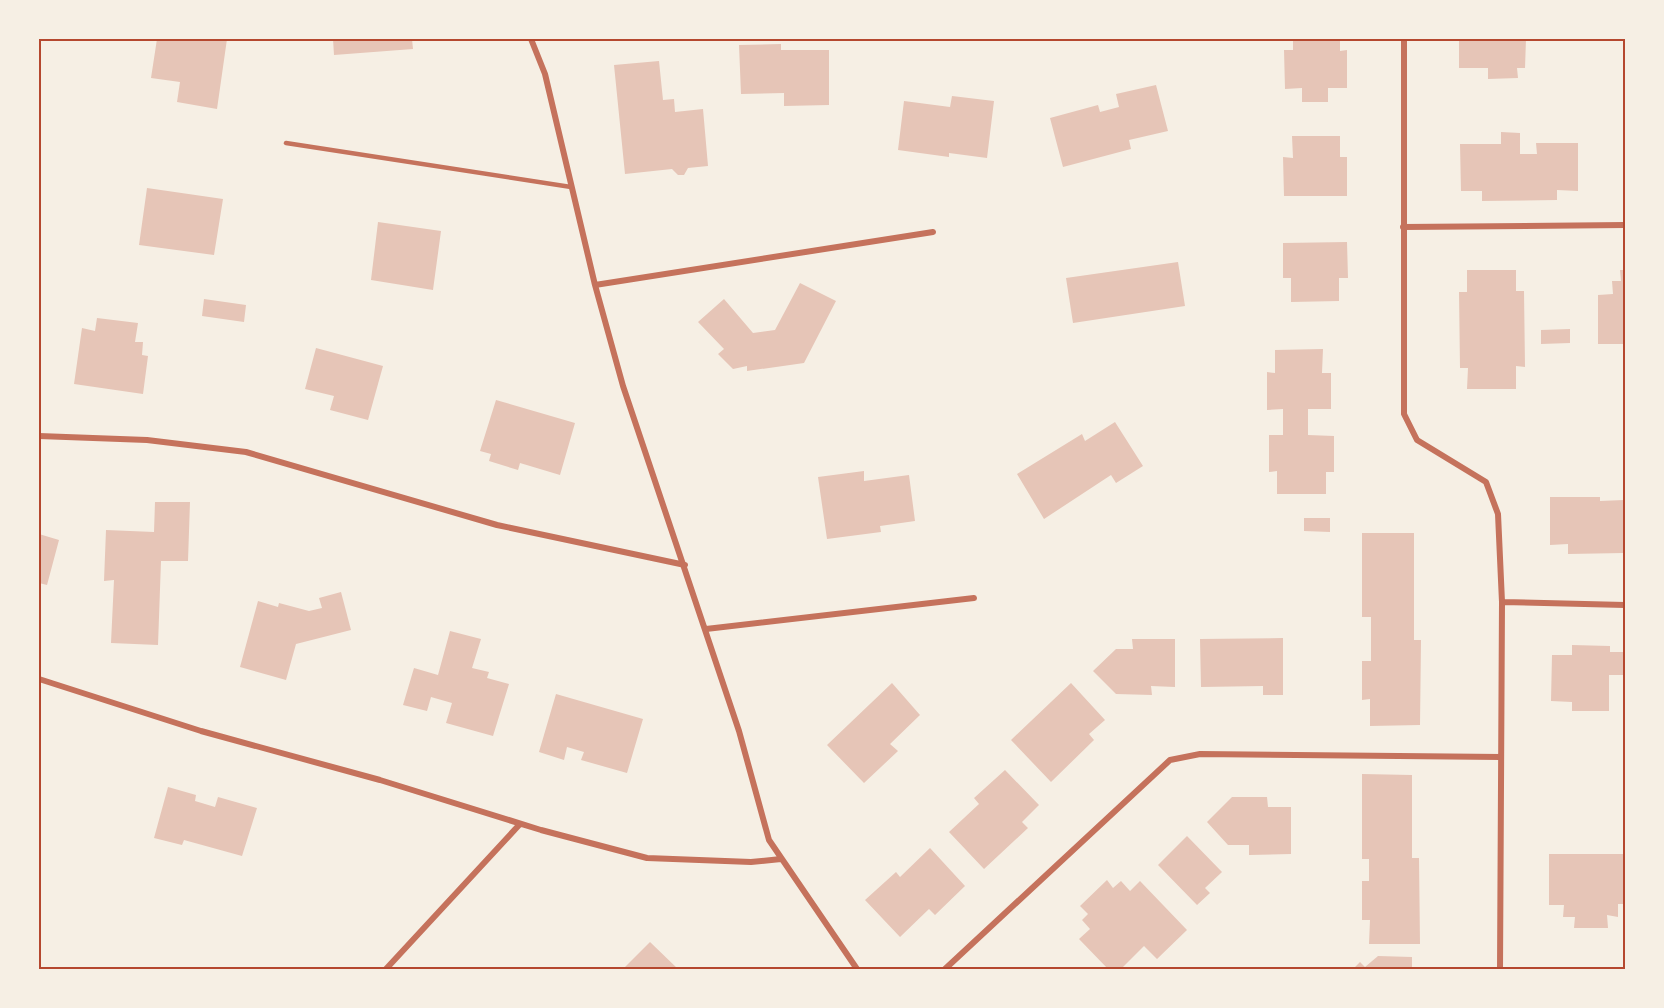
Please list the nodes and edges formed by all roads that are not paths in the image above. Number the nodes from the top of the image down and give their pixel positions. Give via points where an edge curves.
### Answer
1 (531, 39) edge
2 (1404, 39) edge
3 (286, 143) dead end
4 (571, 188) junction
5 (1625, 225) edge
6 (1403, 227) junction
7 (933, 232) dead end
8 (594, 285) junction
9 (39, 436) edge
10 (684, 565) junction
11 (974, 598) dead end
12 (1502, 602) junction
13 (1625, 605) edge
14 (706, 629) junction
15 (39, 679) edge
16 (1501, 757) junction
17 (520, 824) junction
18 (781, 858) junction
19 (386, 969) edge
20 (857, 969) edge
21 (945, 969) edge
22 (1500, 969) edge

1 - 4 street via 545,74
2 - 6 street
3 - 4 lane
4 - 8 street
5 - 6 street
6 - 12 street via 1404,414 1417,440 1486,482 1498,514
7 - 8 street
8 - 10 street via 623,386
9 - 10 street via 147,440 246,452 497,525
10 - 14 street
11 - 14 street
12 - 13 street
12 - 16 street
14 - 18 street via 740,731 769,840
15 - 17 street via 201,731 380,780
16 - 21 street via 1200,754 1170,760
16 - 22 street
17 - 18 street via 647,858 751,862
17 - 19 street
18 - 20 street

